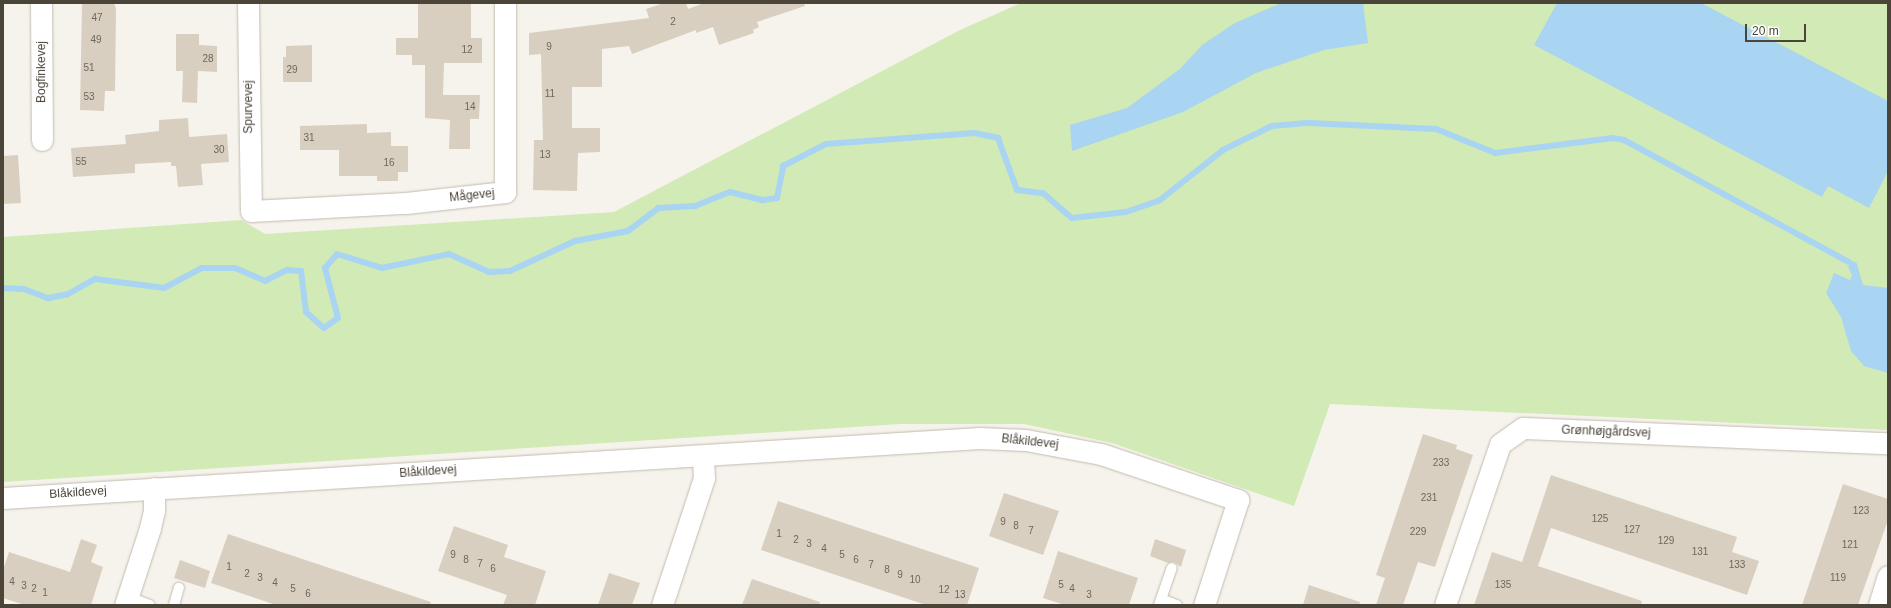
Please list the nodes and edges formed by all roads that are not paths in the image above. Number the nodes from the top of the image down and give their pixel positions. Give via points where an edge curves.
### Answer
1 (41, 3) edge
2 (248, 3) edge
3 (506, 3) edge
4 (513, 3) edge
5 (42, 140) dead end
6 (251, 211) joint
7 (1888, 442) edge
8 (703, 456) junction
9 (154, 488) junction
10 (3, 498) edge
11 (1172, 568) dead end
12 (1888, 576) edge
13 (180, 588) dead end
14 (126, 601) edge
15 (1160, 602) edge
16 (150, 605) edge
17 (174, 605) edge
18 (662, 605) edge
19 (1177, 605) edge
20 (1204, 605) edge
21 (1445, 605) edge
22 (1879, 605) edge

1 - 5 street, Bogfinkevej
2 - 6 street, Spurvevej
3 - 4 street
3 - 6 street, Mågevej via 505,192 406,203
7 - 21 street, Grønhøjgårdsvej via 1523,428 1500,444
8 - 9 street, Blåkildevej
8 - 18 street via 704,478
8 - 20 street, Blåkildevej via 980,438 1050,442 1101,454 1238,500
9 - 10 street, Blåkildevej
9 - 14 street via 154,511 150,528
11 - 15 lane
12 - 22 street
13 - 17 lane
14 - 16 lane
15 - 19 lane

